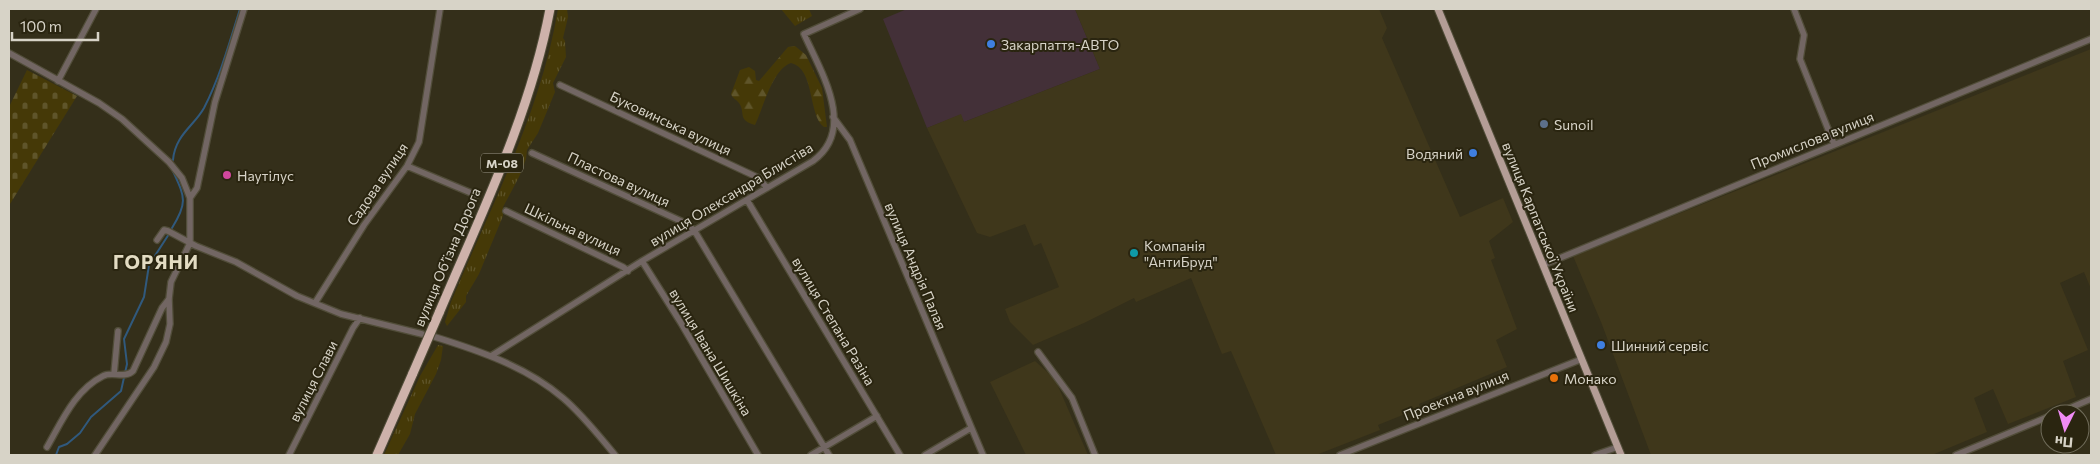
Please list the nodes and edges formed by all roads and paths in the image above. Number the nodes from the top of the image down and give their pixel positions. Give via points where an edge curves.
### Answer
1 (96, 9) edge
2 (244, 9) edge
3 (440, 9) edge
4 (550, 9) edge
5 (860, 9) edge
6 (1438, 9) edge
7 (1794, 9) edge
8 (2091, 39) edge
9 (9, 53) edge
10 (58, 81) junction
11 (560, 85) dead end
12 (834, 117) junction
13 (1834, 144) junction
14 (532, 153) dead end
15 (408, 166) junction
16 (767, 188) junction
17 (476, 195) dead end
18 (190, 198) junction
19 (747, 200) junction
20 (506, 211) dead end
21 (694, 230) junction
22 (156, 240) dead end
23 (190, 243) junction
24 (642, 261) junction
25 (1543, 265) junction
26 (628, 271) junction
27 (169, 299) junction
28 (315, 303) junction
29 (360, 318) junction
30 (118, 331) dead end
31 (422, 334) dead end
32 (435, 338) dead end
33 (1038, 352) dead end
34 (491, 356) junction
35 (1582, 359) junction
36 (114, 374) junction
37 (2091, 399) edge
38 (2079, 404) edge
39 (876, 416) junction
40 (2040, 420) edge
41 (971, 428) junction
42 (47, 447) dead end
43 (824, 447) junction
44 (1618, 447) junction
45 (95, 455) edge
46 (289, 455) edge
47 (376, 455) edge
48 (615, 455) edge
49 (758, 455) edge
50 (811, 455) edge
51 (829, 455) edge
52 (900, 455) edge
53 (925, 455) edge
54 (983, 455) edge
55 (1095, 455) edge
56 (1340, 455) edge
57 (1594, 455) edge
58 (1621, 455) edge
59 (1956, 455) edge

1 - 10 street
2 - 18 street via 215,102 197,188
3 - 15 street, Садова вулиця via 422,133
4 - 47 highway, вулиця Обʼїзна Дорога / М-08, bridge via 538,63 521,116
5 - 12 street, вулиця Олександра Блистіва via 804,34 830,92
6 - 25 main road, вулиця Карпатської України
7 - 13 street via 1804,35 1800,59
8 - 13 street, Промислова вулиця
9 - 10 street
10 - 18 street via 100,102 133,127 176,169
11 - 16 street, Буковинська вулиця via 759,178
12 - 16 street, вулиця Олександра Блистіва via 832,136 825,152
12 - 41 street, вулиця Андрія Палая via 850,140
13 - 25 street, Промислова вулиця
14 - 21 street, Пластова вулиця via 683,222
15 - 17 street
15 - 28 street, Садова вулиця via 348,249
16 - 19 street, вулиця Олександра Блистіва
18 - 23 street
19 - 21 street, вулиця Олександра Блистіва
19 - 39 street, вулиця Степана Разіна
20 - 26 street, Шкільна вулиця
21 - 24 street, вулиця Олександра Блистіва
21 - 43 street
22 - 23 street via 164,230
23 - 27 street via 174,272
23 - 28 street via 223,256
24 - 26 street, вулиця Олександра Блистіва
24 - 49 street, вулиця Івана Шишкіна
25 - 35 main road, вулиця Карпатської України
26 - 34 street, вулиця Олександра Блистіва
27 - 36 street via 133,371 125,375
27 - 45 street via 169,332 160,357
28 - 29 street
29 - 31 street
29 - 46 street, вулиця Слави
30 - 36 street
32 - 34 street
33 - 55 street via 1072,398
34 - 48 street via 558,394
35 - 44 main road, вулиця Карпатської України
35 - 56 street, Проектна вулиця
36 - 42 street via 104,375 73,402
37 - 38 street
39 - 43 street
39 - 52 street, вулиця Степана Разіна
40 - 59 street
41 - 53 street
41 - 54 street, вулиця Андрія Палая
43 - 50 street
43 - 51 street
44 - 57 street
44 - 58 main road, вулиця Карпатської України

